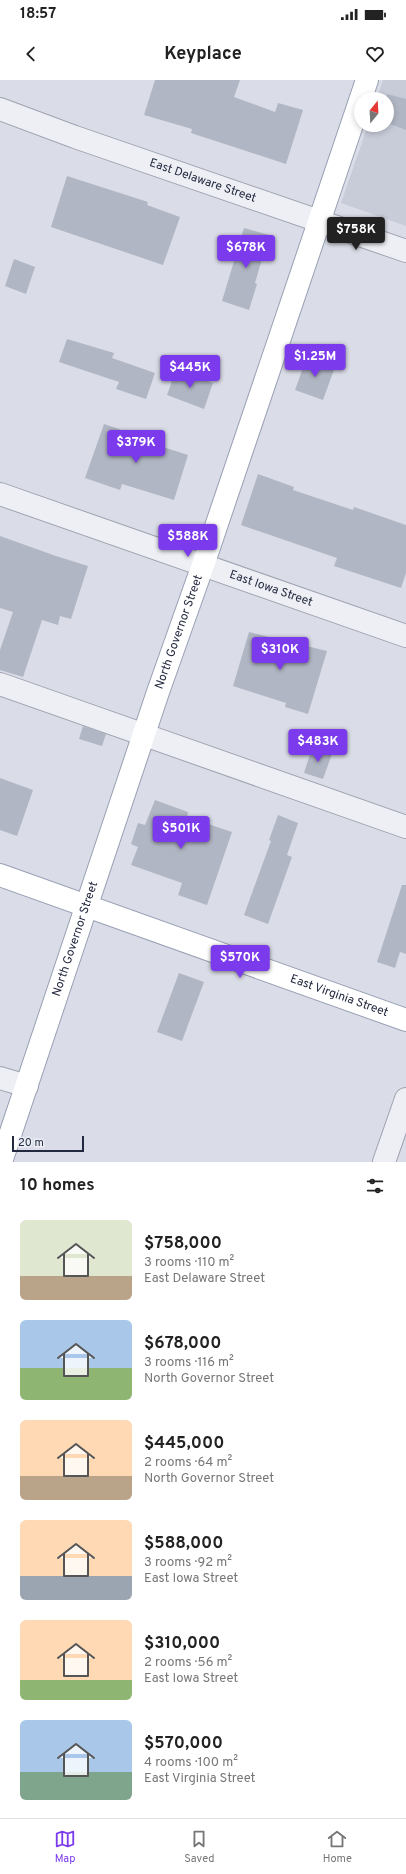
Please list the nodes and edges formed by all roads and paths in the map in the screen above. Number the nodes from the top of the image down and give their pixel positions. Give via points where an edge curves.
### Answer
1 (367, 80) edge
2 (0, 109) edge
3 (318, 220) junction
4 (406, 251) edge
5 (0, 494) edge
6 (203, 565) junction
7 (406, 636) edge
8 (0, 684) edge
9 (144, 735) junction
10 (406, 827) edge
11 (0, 875) edge
12 (86, 906) junction
13 (406, 1020) edge
14 (0, 1078) edge
15 (27, 1086) junction
16 (406, 1099) edge
17 (1, 1162) edge
18 (384, 1162) edge

1 - 3 main road, North Governor Street
2 - 3 street, East Delaware Street
3 - 4 street, East Delaware Street
3 - 6 main road, North Governor Street
5 - 6 street, East Iowa Street
6 - 7 street, East Iowa Street
6 - 9 main road, North Governor Street
8 - 9 street
9 - 10 street
9 - 12 main road, North Governor Street
11 - 12 main road, East Virginia Street
12 - 13 main road, East Virginia Street
12 - 15 main road, North Governor Street
14 - 15 street
15 - 17 main road, North Governor Street
16 - 18 street

